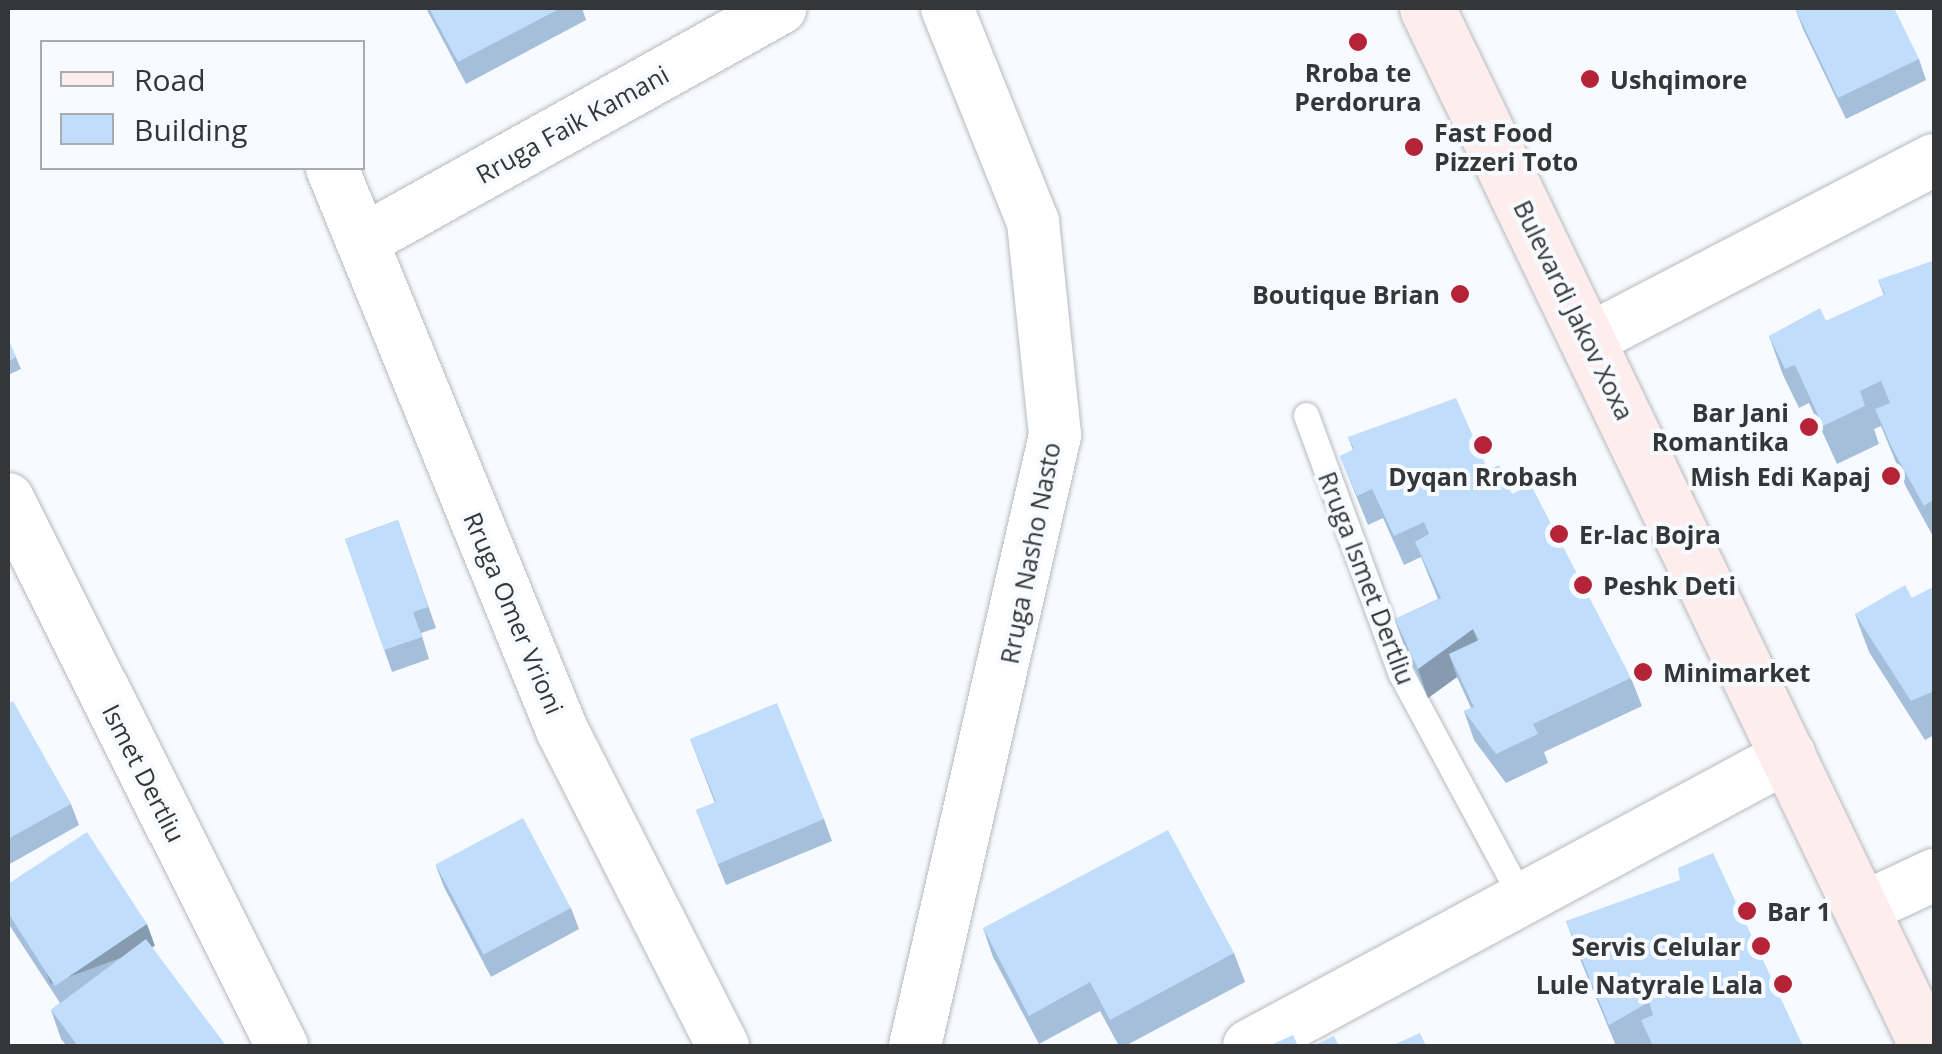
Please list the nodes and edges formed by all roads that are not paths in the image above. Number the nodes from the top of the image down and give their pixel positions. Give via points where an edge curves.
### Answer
1 (781, 8) edge
2 (947, 8) edge
3 (1427, 8) edge
4 (1934, 160) edge
5 (333, 170) edge
6 (362, 241) junction
7 (1588, 340) junction
8 (1306, 414) dead end
9 (8, 498) edge
10 (1790, 754) junction
11 (1934, 875) edge
12 (1522, 896) junction
13 (1862, 908) junction
14 (282, 1046) edge
15 (723, 1046) edge
16 (916, 1046) edge
17 (1250, 1046) edge
18 (1927, 1046) edge

1 - 6 street, Rruga Faik Kamani
2 - 16 street, Rruga Nasho Nasto via 1033,222 1055,435
3 - 7 main road, Bulevardi Jakov Xoxa
4 - 7 street
5 - 6 street, Rruga Omer Vrioni
6 - 15 street, Rruga Omer Vrioni via 562,730
7 - 10 main road, Bulevardi Jakov Xoxa
8 - 12 lane, Rruga Ismet Dertliu via 1401,674
9 - 14 street, Ismet Dertliu
10 - 12 street
10 - 13 main road, Bulevardi Jakov Xoxa
11 - 13 street
12 - 17 street
13 - 18 main road, Bulevardi Jakov Xoxa

